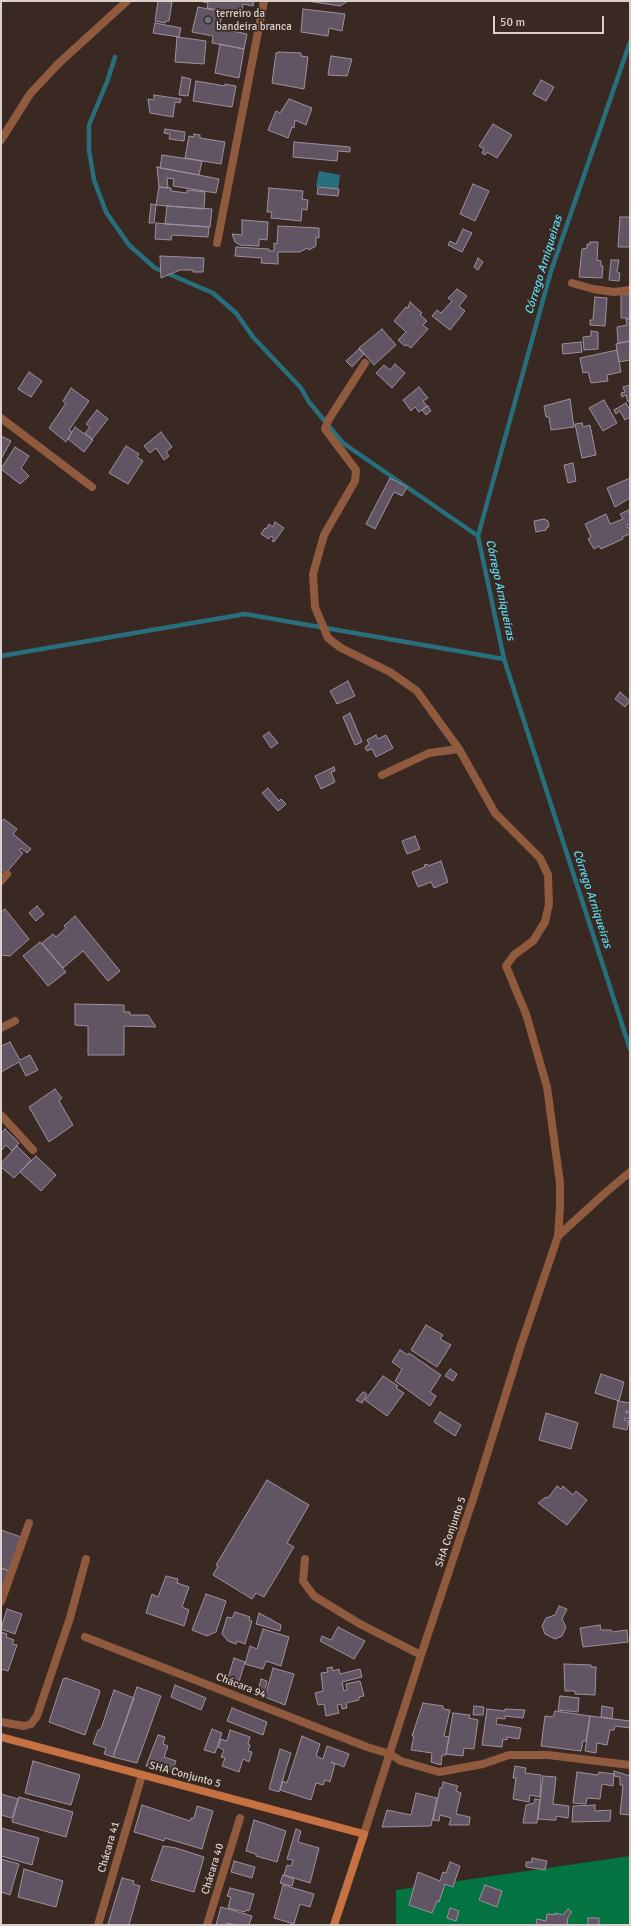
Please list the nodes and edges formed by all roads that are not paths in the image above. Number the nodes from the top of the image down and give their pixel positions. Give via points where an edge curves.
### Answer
1 (127, 1) edge
2 (264, 1) edge
3 (1, 140) edge
4 (217, 242) dead end
5 (572, 283) dead end
6 (630, 290) edge
7 (364, 363) dead end
8 (1, 418) edge
9 (92, 487) dead end
10 (459, 749) junction
11 (382, 775) dead end
12 (7, 874) dead end
13 (1, 881) edge
14 (15, 1021) dead end
15 (1, 1028) edge
16 (1, 1116) edge
17 (33, 1150) dead end
18 (630, 1172) edge
19 (558, 1236) junction
20 (29, 1523) dead end
21 (86, 1559) dead end
22 (305, 1559) dead end
23 (1, 1602) edge
24 (85, 1637) dead end
25 (421, 1655) junction
26 (1, 1722) edge
27 (1, 1737) edge
28 (390, 1754) junction
29 (630, 1765) edge
30 (142, 1775) junction
31 (240, 1818) dead end
32 (364, 1834) junction
33 (98, 1925) edge
34 (207, 1925) edge
35 (334, 1925) edge

1 - 3 street via 30,94
2 - 4 street
5 - 6 street via 614,292
7 - 10 street via 325,429 356,470 355,481 324,535 313,574 315,607 328,638 341,648 390,672 417,691
8 - 9 street
10 - 11 street via 429,753
10 - 19 street via 494,813 540,858 548,874 549,904 545,922 533,941 514,955 506,966 526,1014 547,1087 560,1183
12 - 13 street
14 - 15 street
16 - 17 street
18 - 19 street
19 - 25 street, SHA Conjunto 5
20 - 23 street
21 - 26 street via 70,1618 37,1716 31,1724 24,1726
22 - 25 street via 303,1581 314,1596 360,1624
24 - 28 street, Chácara 94
25 - 28 street, SHA Conjunto 5
27 - 30 street, SHA Conjunto 5
28 - 29 street, Chácara 94 via 401,1761 439,1772 483,1764 509,1755 548,1754
28 - 32 street, SHA Conjunto 5
30 - 32 street, SHA Conjunto 5
30 - 33 street, Chácara 41
31 - 34 street, Chácara 40
32 - 35 street, SHA Conjunto 5

